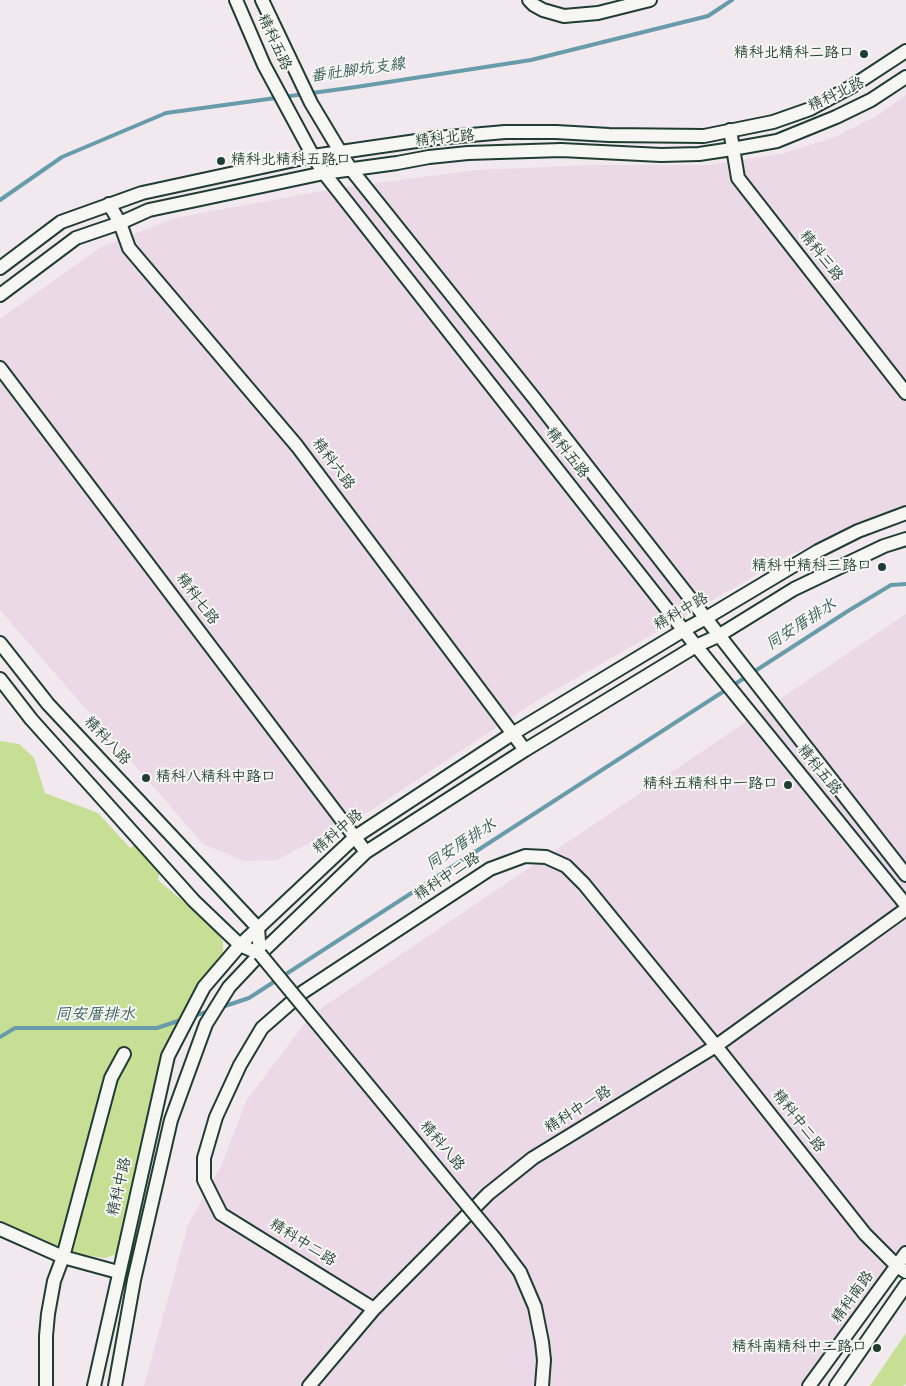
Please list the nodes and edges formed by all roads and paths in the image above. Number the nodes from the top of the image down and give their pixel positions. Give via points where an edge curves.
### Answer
1 (236, 0) edge
2 (262, 0) edge
3 (529, 0) edge
4 (650, 0) edge
5 (906, 51) edge
6 (906, 77) edge
7 (730, 130) junction
8 (732, 149) junction
9 (340, 151) junction
10 (313, 156) junction
11 (350, 168) junction
12 (324, 173) junction
13 (109, 204) junction
14 (120, 223) junction
15 (0, 268) edge
16 (0, 295) edge
17 (0, 368) edge
18 (906, 393) edge
19 (906, 513) edge
20 (906, 539) edge
21 (706, 618) junction
22 (684, 630) junction
23 (718, 636) junction
24 (0, 643) edge
25 (696, 646) junction
26 (0, 679) edge
27 (512, 734) junction
28 (525, 750) junction
29 (355, 836) junction
30 (366, 852) junction
31 (906, 875) edge
32 (906, 905) edge
33 (906, 909) edge
34 (258, 928) junction
35 (240, 945) junction
36 (260, 954) junction
37 (716, 1046) junction
38 (124, 1054) dead end
39 (0, 1229) edge
40 (906, 1253) edge
41 (63, 1257) junction
42 (901, 1269) edge
43 (118, 1272) junction
44 (906, 1285) edge
45 (374, 1309) junction
46 (46, 1386) edge
47 (94, 1386) edge
48 (115, 1386) edge
49 (309, 1386) edge
50 (542, 1386) edge
51 (809, 1386) edge
52 (836, 1386) edge

1 - 10 street, 精科五路 via 264,65
2 - 9 street, 精科五路 via 311,103
3 - 4 street via 543,10 564,16 598,13
5 - 7 street, 精科北路 via 852,87 810,109 773,122
6 - 8 street, 精科北路 via 871,100 836,117 777,141
7 - 8 street, 精科三路
7 - 9 street, 精科北路 via 704,136 505,132
8 - 11 street, 精科北路 via 661,155 561,150 468,153
8 - 18 street, 精科三路 via 738,178
9 - 10 street, 精科北路
9 - 11 street, 精科五路
10 - 12 street, 精科五路
10 - 13 street, 精科北路 via 142,193
11 - 12 street, 精科北路
11 - 21 street, 精科五路
12 - 14 street, 精科北路 via 149,210
12 - 22 street, 精科五路
13 - 14 street, 精科六路
13 - 15 street, 精科北路 via 61,222
14 - 16 street, 精科北路 via 76,238
14 - 27 street, 精科六路 via 129,248 297,446
17 - 29 street, 精科七路
19 - 21 street, 精科中路 via 858,531 818,551
20 - 23 street, 精科中路 via 884,546 794,590
21 - 22 street, 精科中路
21 - 23 street, 精科五路
22 - 25 street, 精科五路
22 - 27 street, 精科中路
23 - 25 street, 精科中路
23 - 31 street, 精科五路
24 - 34 street, 精科八路 via 48,704
25 - 28 street, 精科中路
25 - 32 street, 精科五路
26 - 35 street, 精科八路 via 31,719 194,901
27 - 28 street, 精科六路
27 - 29 street, 精科中路
28 - 30 street, 精科中路
29 - 30 street, 精科七路
29 - 34 street, 精科中路
30 - 36 street, 精科中路
33 - 37 street, 精科中一路
34 - 35 street, 精科中路
34 - 36 street
35 - 36 street, 精科八路
35 - 43 street, 精科中路 via 204,987 168,1056
36 - 48 street, 精科中路 via 229,987 206,1024 171,1120 134,1280
36 - 50 street, 精科八路, bridge via 520,1272 535,1307 542,1342
37 - 42 street, 精科中二路 via 865,1234
37 - 45 street, 精科中一路 via 533,1158 488,1194
37 - 45 street, 精科中二路 via 584,884 566,866 546,858 525,856 490,869 303,992 262,1028 240,1066 216,1117 204,1158 204,1180 221,1214
38 - 41 street via 111,1078
39 - 41 street
40 - 42 street, 精科南路
41 - 43 street
41 - 46 street via 54,1281 48,1314
42 - 51 street, 精科南路
43 - 47 street, 精科中路
44 - 52 street
45 - 49 street, 精科中一路

